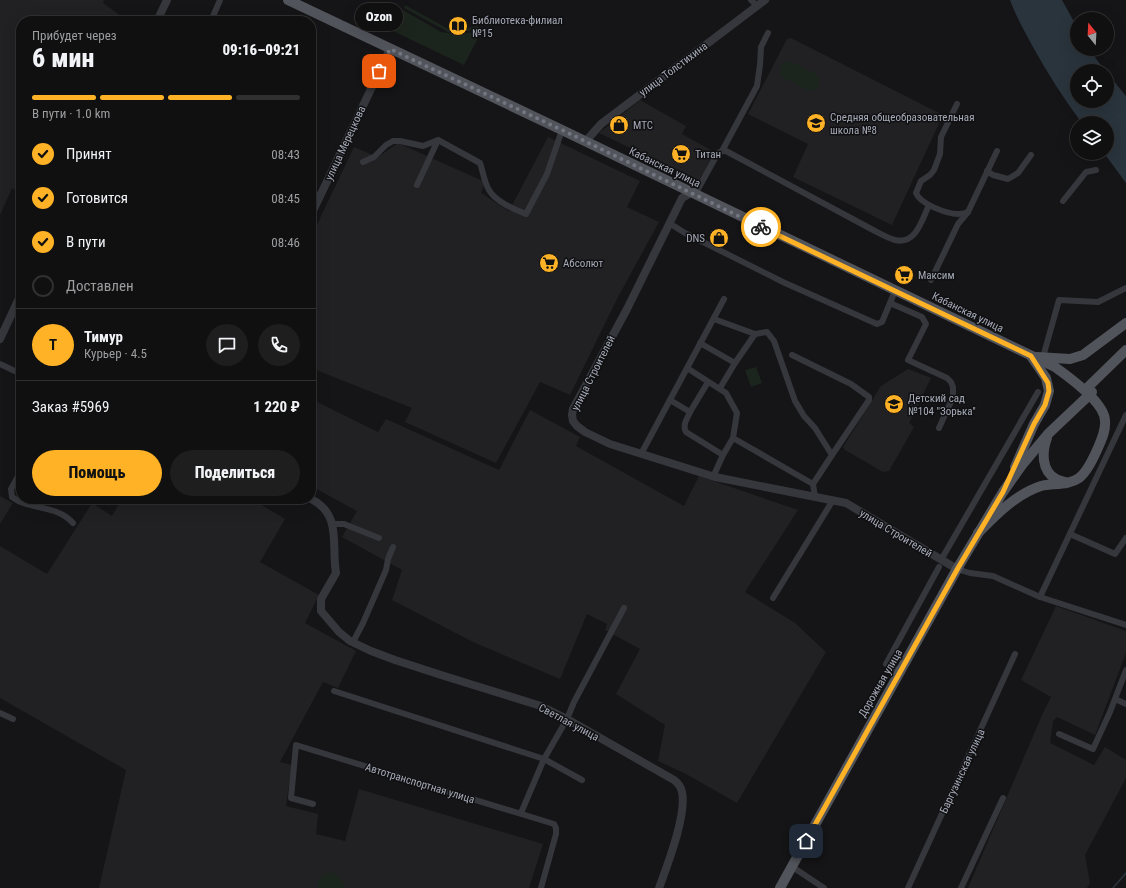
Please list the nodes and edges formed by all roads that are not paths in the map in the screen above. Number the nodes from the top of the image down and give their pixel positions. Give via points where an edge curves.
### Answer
1 (167, 0) edge
2 (220, 0) edge
3 (288, 0) edge
4 (301, 0) edge
5 (765, 0) edge
6 (754, 3) edge
7 (308, 10) junction
8 (159, 16) edge
9 (212, 16) edge
10 (768, 33) dead end
11 (390, 49) junction
12 (956, 104) dead end
13 (562, 130) junction
14 (438, 140) junction
15 (586, 141) junction
16 (722, 151) junction
17 (997, 151) dead end
18 (1031, 155) dead end
19 (363, 162) dead end
20 (1096, 170) dead end
21 (987, 171) junction
22 (417, 185) dead end
23 (691, 193) junction
24 (1063, 201) dead end
25 (316, 204) edge
26 (929, 205) junction
27 (968, 212) junction
28 (669, 223) junction
29 (931, 280) dead end
30 (1126, 288) edge
31 (896, 291) junction
32 (724, 299) dead end
33 (890, 303) junction
34 (16, 305) edge
35 (714, 319) junction
36 (1126, 323) edge
37 (755, 334) junction
38 (0, 339) edge
39 (700, 343) junction
40 (1126, 350) edge
41 (792, 355) dead end
42 (1031, 356) junction
43 (1043, 357) junction
44 (1126, 358) edge
45 (735, 363) junction
46 (0, 364) edge
47 (687, 368) junction
48 (16, 372) edge
49 (708, 382) junction
50 (720, 388) junction
51 (1038, 392) dead end
52 (1087, 393) junction
53 (670, 400) junction
54 (690, 412) junction
55 (1126, 415) edge
56 (939, 428) dead end
57 (1048, 434) junction
58 (733, 438) junction
59 (641, 454) junction
60 (723, 454) junction
61 (832, 455) junction
62 (1015, 467) junction
63 (713, 477) junction
64 (16, 480) edge
65 (1068, 482) junction
66 (813, 484) junction
67 (1003, 492) junction
68 (815, 497) junction
69 (16, 499) edge
70 (833, 500) junction
71 (316, 502) edge
72 (24, 504) edge
73 (73, 523) dead end
74 (332, 524) junction
75 (978, 533) junction
76 (1070, 534) junction
77 (379, 538) dead end
78 (1126, 538) edge
79 (393, 547) dead end
80 (940, 563) junction
81 (958, 568) junction
82 (1040, 597) junction
83 (773, 598) dead end
84 (624, 608) dead end
85 (1126, 625) edge
86 (352, 642) junction
87 (1015, 654) dead end
88 (1126, 670) edge
89 (901, 672) junction
90 (334, 691) dead end
91 (1115, 699) junction
92 (1126, 704) edge
93 (0, 713) edge
94 (12, 719) dead end
95 (567, 719) junction
96 (1059, 734) dead end
97 (544, 759) junction
98 (582, 780) dead end
99 (1003, 798) dead end
100 (313, 804) dead end
101 (521, 813) junction
102 (791, 866) junction
103 (820, 887) edge
104 (541, 888) edge
105 (659, 888) edge
106 (780, 888) edge
107 (908, 888) edge
108 (961, 888) edge

1 - 8 street
2 - 9 street
3 - 7 main road, Кабанская улица
4 - 7 street
5 - 6 street, улица Толстихина
6 - 15 street, улица Толстихина via 601,124
7 - 11 main road, Кабанская улица
10 - 16 street via 761,47 757,86
11 - 13 main road, Кабанская улица
11 - 25 street, улица Мерецкова
12 - 26 street via 941,136 940,154 934,170 921,181 916,190 917,196
13 - 14 street via 547,174 526,214 491,193 480,162
13 - 15 main road, Кабанская улица
14 - 19 street via 423,146 393,142
14 - 22 street
15 - 23 main road, Кабанская улица
16 - 23 street via 718,153 698,189
16 - 26 street via 895,240 904,241 916,232
17 - 21 street
18 - 21 street via 1018,173 1008,179
20 - 24 street via 1086,172
21 - 27 street
23 - 28 street, улица Строителей via 682,198
23 - 31 main road, Кабанская улица
26 - 27 street via 959,214
27 - 29 street via 958,224
28 - 33 street via 685,233 877,324 882,322
28 - 59 street, улица Строителей via 572,415 573,421 585,432 610,444
30 - 43 street via 1098,302 1059,300
31 - 33 street
31 - 42 main road, Кабанская улица
32 - 35 street
33 - 56 street via 922,316 926,324 908,360 947,378 953,387 953,397
34 - 38 street
35 - 37 street
35 - 39 street
36 - 43 main road, Кабанская улица via 1084,355 1070,359
37 - 45 street
37 - 61 street via 767,332 774,341 795,401
39 - 45 street
39 - 47 street
40 - 52 main road
41 - 61 street via 851,384 869,397
42 - 43 main road, Кабанская улица
42 - 62 main road via 1046,378 1049,391 1045,405
42 - 65 main road, Кабанская улица via 1055,367 1077,382 1104,416 1103,435 1092,461 1080,477
44 - 52 main road
45 - 50 street
46 - 48 street
47 - 49 street
47 - 53 street
49 - 50 street
49 - 54 street
50 - 58 street via 726,393 737,414
51 - 80 street
52 - 57 main road, Дорожная улица
52 - 62 main road, Дорожная улица via 1038,437
53 - 54 street
53 - 59 street
54 - 60 street via 684,428 686,432
55 - 76 street
57 - 65 main road via 1043,456 1046,467 1056,480
57 - 67 main road, Дорожная улица
58 - 60 street
58 - 66 street
59 - 63 street, улица Строителей
60 - 63 street
61 - 66 street
62 - 67 main road, Дорожная улица
63 - 68 street, улица Строителей
64 - 69 street via 11,489 12,497
65 - 75 main road via 1041,486 1020,497 999,512
66 - 68 street
67 - 75 main road, Дорожная улица
68 - 70 street, улица Строителей
70 - 80 street, улица Строителей via 846,502
70 - 83 street
71 - 74 street via 327,510
72 - 73 street via 54,510
74 - 77 street via 344,524
74 - 86 street, Светлая улица via 336,573 321,599 321,611 339,632
75 - 81 main road, Дорожная улица
76 - 78 street via 1115,554
76 - 82 street
79 - 86 street via 386,570
80 - 81 street, улица Строителей
80 - 89 street via 886,664
81 - 82 street via 970,574 994,576
81 - 89 main road, Дорожная улица
82 - 85 street
84 - 95 street
86 - 95 street, Светлая улица via 395,660 540,706
87 - 107 street, Баргузинская улица
88 - 91 street
89 - 102 main road, Дорожная улица
90 - 97 street
91 - 92 street
91 - 96 street via 1093,749
93 - 94 street
95 - 97 street
95 - 105 street, Светлая улица via 679,784 683,802 682,814
97 - 98 street
97 - 101 street
99 - 108 street
100 - 101 street, Автотранспортная улица via 291,798 296,745
101 - 104 street, Автотранспортная улица via 554,824 556,828
102 - 103 street
102 - 106 main road, Дорожная улица

